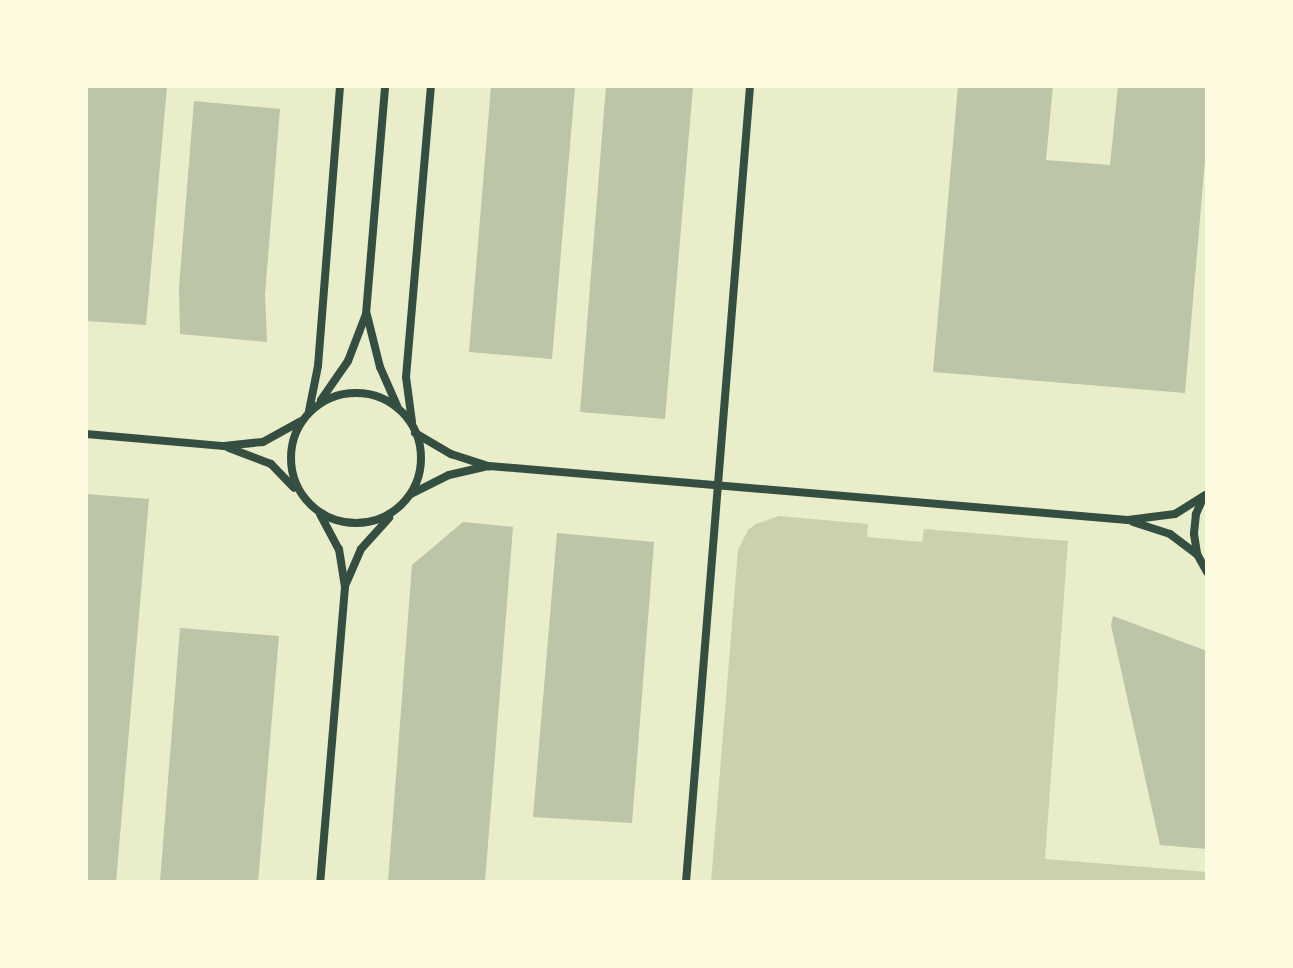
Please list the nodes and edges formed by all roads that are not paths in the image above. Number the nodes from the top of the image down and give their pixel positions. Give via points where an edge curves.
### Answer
1 (340, 86) edge
2 (385, 86) edge
3 (431, 86) edge
4 (750, 86) edge
5 (366, 314) junction
6 (317, 405) junction
7 (398, 408) junction
8 (305, 417) junction
9 (414, 430) junction
10 (86, 434) edge
11 (224, 446) junction
12 (489, 466) junction
13 (718, 487) junction
14 (1206, 494) edge
15 (303, 497) junction
16 (405, 500) junction
17 (319, 513) junction
18 (1128, 520) junction
19 (1197, 554) junction
20 (1207, 572) edge
21 (345, 587) junction
22 (320, 882) edge
23 (686, 882) edge

1 - 8 street via 318,366
2 - 5 street
3 - 9 street via 406,377
4 - 13 street
5 - 6 street via 348,361
5 - 7 street
6 - 7 street via 358,392
6 - 8 street
7 - 9 street
8 - 11 street via 263,442
8 - 15 street via 290,459
9 - 12 street via 451,454
9 - 16 street via 421,467
10 - 11 street
11 - 15 street via 271,464
12 - 13 street
12 - 16 street via 449,475
13 - 18 street
13 - 23 street
14 - 18 street via 1175,514
14 - 19 street via 1196,514
15 - 17 street
16 - 17 street via 384,517 362,524
16 - 21 street via 361,549
17 - 21 street via 339,549
18 - 19 street via 1170,534
19 - 20 street
21 - 22 street

